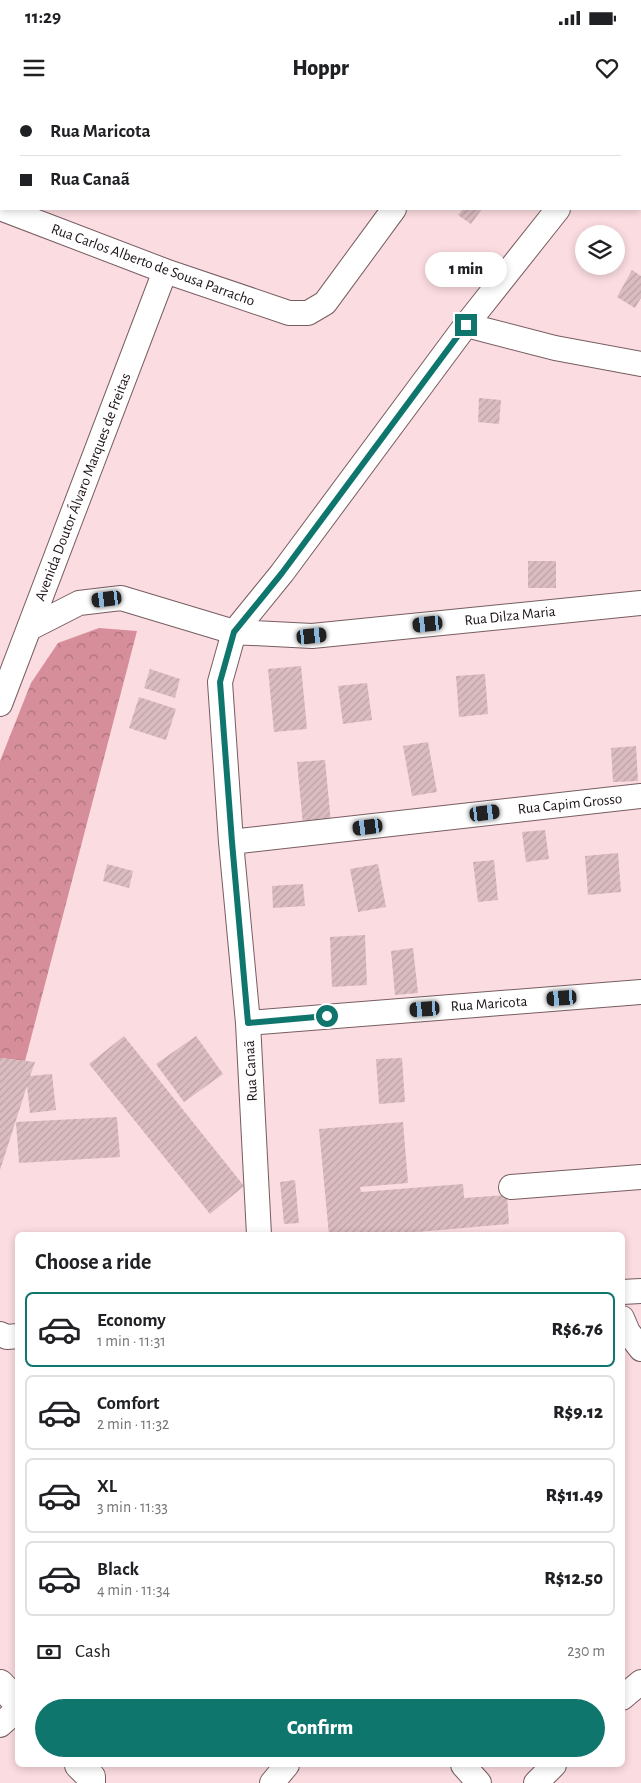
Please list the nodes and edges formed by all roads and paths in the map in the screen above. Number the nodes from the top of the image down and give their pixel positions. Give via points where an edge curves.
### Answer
1 (5, 210) edge
2 (393, 210) edge
3 (557, 210) edge
4 (165, 271) junction
5 (466, 325) junction
6 (641, 364) edge
7 (641, 604) edge
8 (30, 628) junction
9 (234, 632) junction
10 (0, 704) edge
11 (641, 796) edge
12 (232, 842) junction
13 (641, 992) edge
14 (248, 1023) junction
15 (641, 1178) edge
16 (511, 1187) dead end
17 (259, 1232) edge
18 (641, 1291) edge
19 (625, 1292) edge
20 (0, 1684) edge
21 (15, 1700) edge
22 (15, 1712) edge
23 (0, 1725) edge
24 (285, 1767) edge
25 (465, 1767) edge
26 (552, 1767) edge
27 (272, 1783) edge
28 (479, 1783) edge
29 (536, 1783) edge

1 - 4 street, Rua Carlos Alberto de Sousa Parracho
2 - 4 street, Rua Carlos Alberto de Sousa Parracho via 324,303 308,314 289,313
3 - 5 street, Rua Canaã
4 - 8 street, Avenida Doutor Álvaro Marques de Freitas
5 - 6 street via 555,348
5 - 9 street, Rua Canaã via 282,573
7 - 9 street, Rua Dilza Maria via 312,636
8 - 9 street, Rua Dilza Maria via 79,602 121,598
8 - 10 street, Avenida Doutor Álvaro Marques de Freitas
9 - 12 street, Rua Canaã via 220,682
11 - 12 street, Rua Capim Grosso
12 - 14 street, Rua Canaã
13 - 14 street, Rua Maricota
14 - 17 street, Rua Canaã
15 - 16 street
18 - 19 street
20 - 21 street
22 - 23 street
24 - 27 street
25 - 28 street
26 - 29 street

